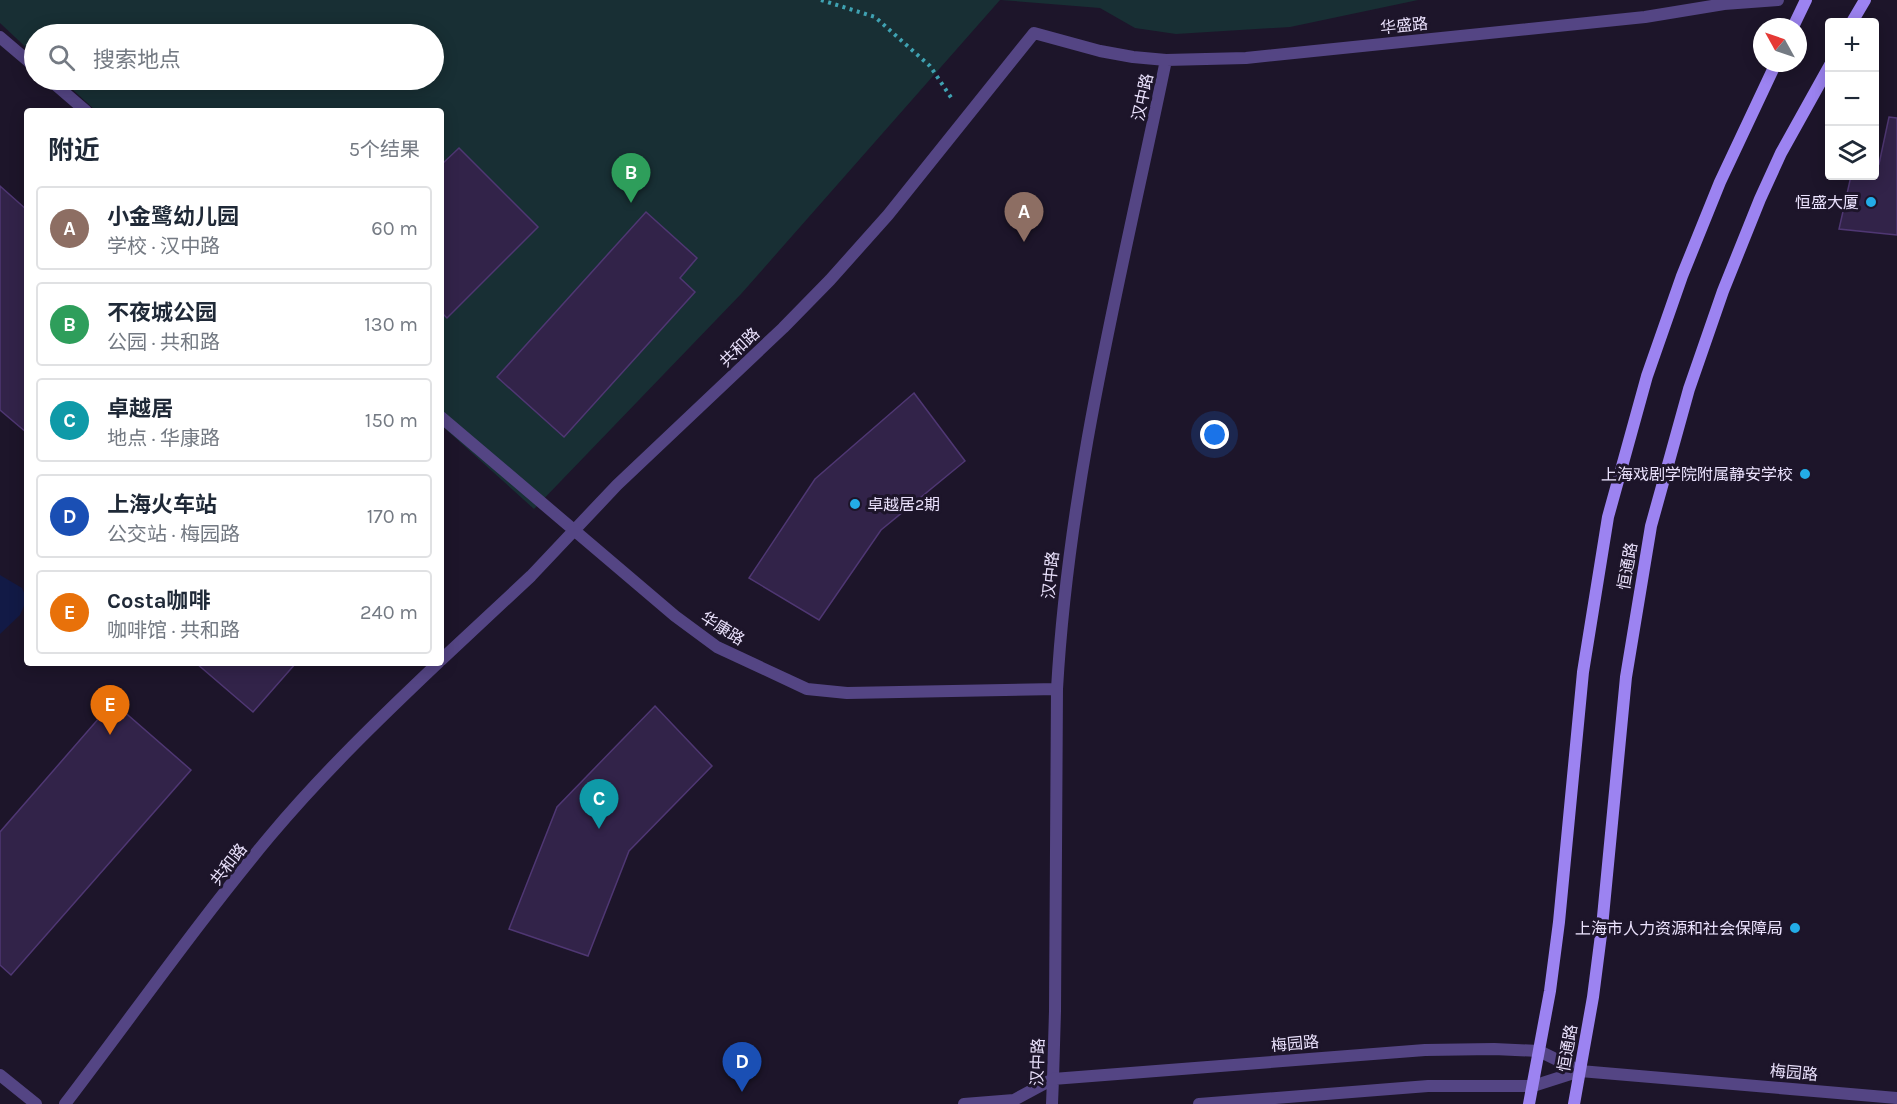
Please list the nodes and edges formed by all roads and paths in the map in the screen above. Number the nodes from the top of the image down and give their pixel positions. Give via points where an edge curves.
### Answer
1 (820, 0) edge
2 (1778, 0) edge
3 (1806, 0) edge
4 (1865, 0) edge
5 (1797, 18) edge
6 (1854, 18) edge
7 (1034, 33) joint
8 (0, 37) edge
9 (24, 57) edge
10 (1166, 60) junction
11 (1772, 72) edge
12 (1826, 72) edge
13 (62, 90) edge
14 (83, 108) edge
15 (965, 120) junction
16 (444, 420) edge
17 (573, 531) junction
18 (444, 658) edge
19 (436, 666) edge
20 (1057, 689) junction
21 (1539, 1051) junction
22 (1580, 1071) junction
23 (0, 1075) edge
24 (1053, 1079) junction
25 (1533, 1086) junction
26 (1897, 1098) edge
27 (1019, 1102) edge
28 (36, 1104) edge
29 (65, 1104) edge
30 (964, 1104) edge
31 (1052, 1104) edge
32 (1199, 1104) edge
33 (1529, 1104) edge
34 (1574, 1104) edge

1 - 15 path via 875,17 930,66
2 - 10 street, 华盛路 via 1246,58
3 - 5 main road
4 - 6 main road
7 - 10 street, 华盛路 via 1100,51
7 - 15 street, 共和路
8 - 9 street
10 - 20 street, 汉中路 via 1088,432 1069,553
11 - 21 main road, 恒通路 via 1720,182 1682,276 1647,376 1608,517 1582,672 1559,922
12 - 22 main road, 恒通路 via 1781,153 1723,291 1689,389 1651,526 1626,677 1602,927
13 - 14 street
15 - 17 street, 共和路 via 830,280
16 - 17 street, 华康路
17 - 18 street, 共和路
17 - 20 street, 华康路 via 717,647 807,689 847,693
19 - 29 street, 共和路 via 340,759 270,836
20 - 24 street, 汉中路
21 - 22 street, 梅园路
21 - 24 street, 梅园路 via 1425,1050
21 - 25 main road, 恒通路
22 - 25 street, 梅园路
22 - 26 street, 梅园路
22 - 34 main road, 恒通路
23 - 28 street
24 - 27 street, 梅园路
24 - 31 street, 汉中路
25 - 32 street, 梅园路 via 1428,1086
25 - 33 main road, 恒通路
27 - 30 street, 梅园路

